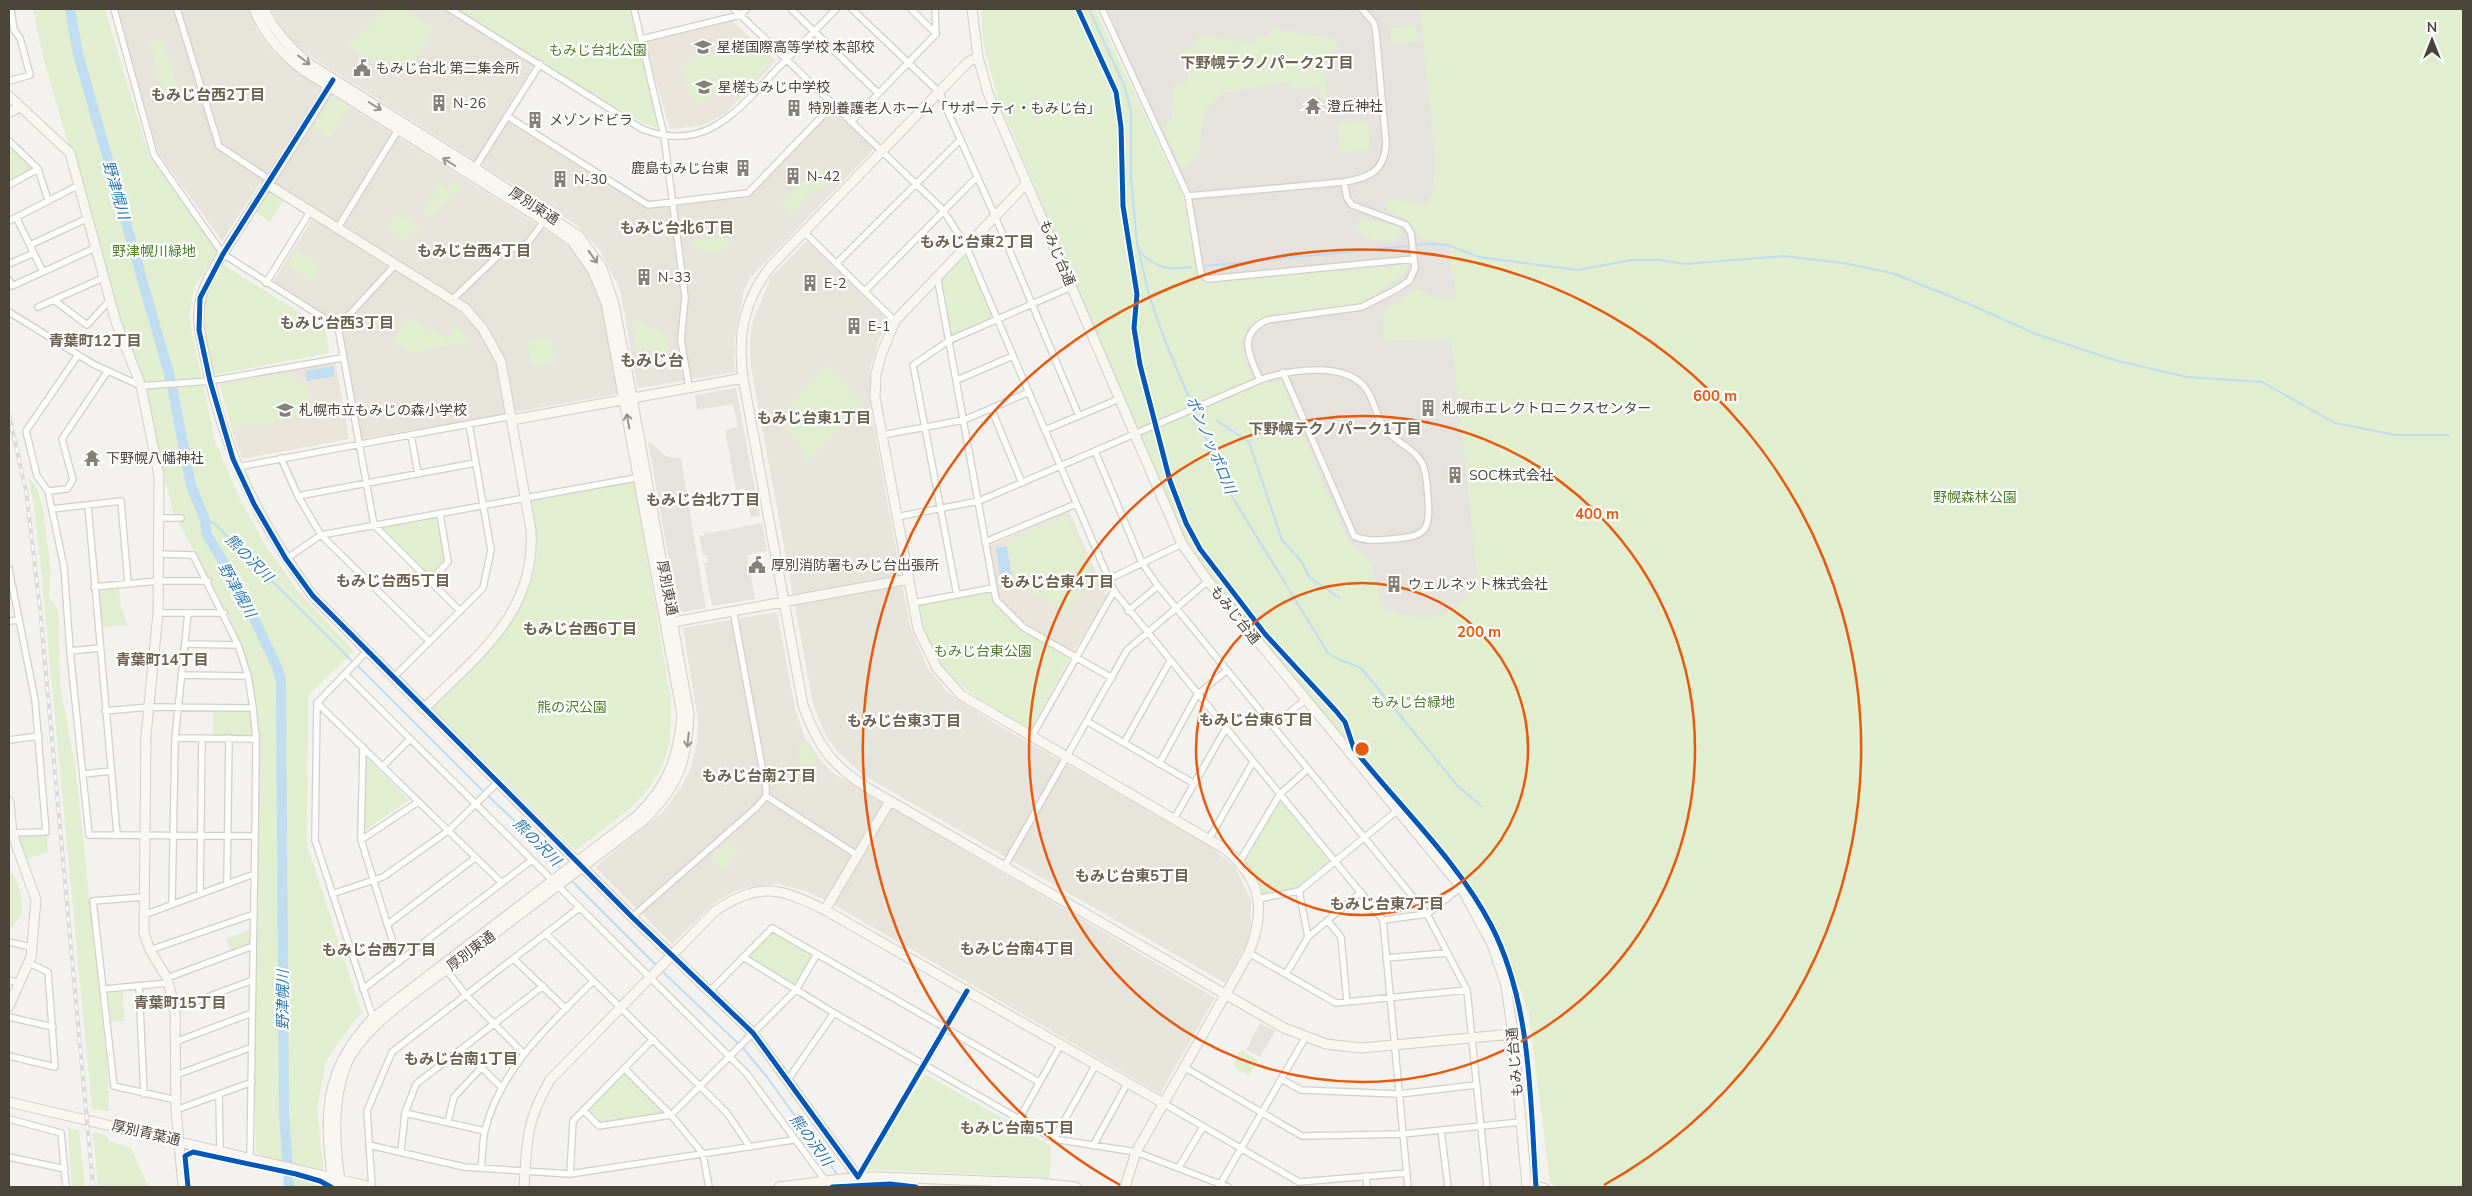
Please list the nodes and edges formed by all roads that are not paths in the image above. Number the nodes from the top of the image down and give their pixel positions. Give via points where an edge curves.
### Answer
1 (11, 9) edge
2 (114, 9) edge
3 (177, 9) edge
4 (254, 9) edge
5 (263, 9) edge
6 (450, 9) edge
7 (634, 9) edge
8 (734, 9) edge
9 (747, 9) edge
10 (791, 9) edge
11 (836, 9) edge
12 (852, 9) edge
13 (911, 9) edge
14 (934, 9) edge
15 (972, 9) edge
16 (1102, 9) edge
17 (1362, 9) edge
18 (740, 15) junction
19 (814, 32) junction
20 (936, 34) junction
21 (642, 39) junction
22 (978, 57) junction
23 (787, 59) junction
24 (908, 62) junction
25 (540, 64) junction
26 (9, 81) edge
27 (331, 83) junction
28 (940, 92) junction
29 (878, 93) junction
30 (9, 96) edge
31 (833, 105) junction
32 (19, 107) junction
33 (9, 114) edge
34 (507, 116) junction
35 (851, 122) junction
36 (398, 130) junction
37 (664, 136) junction
38 (960, 140) junction
39 (10, 145) edge
40 (882, 152) junction
41 (38, 169) junction
42 (472, 172) junction
43 (977, 176) junction
44 (268, 182) junction
45 (1344, 182) junction
46 (1027, 183) junction
47 (917, 184) junction
48 (9, 185) edge
49 (79, 185) junction
50 (1188, 196) junction
51 (48, 200) junction
52 (673, 202) junction
53 (943, 210) junction
54 (310, 212) junction
55 (995, 216) junction
56 (16, 217) junction
57 (88, 218) junction
58 (9, 221) edge
59 (544, 221) junction
60 (337, 229) junction
61 (804, 232) junction
62 (30, 245) junction
63 (966, 246) junction
64 (95, 248) junction
65 (34, 253) junction
66 (223, 254) junction
67 (1414, 259) junction
68 (9, 264) edge
69 (396, 264) junction
70 (836, 264) junction
71 (43, 272) junction
72 (937, 276) junction
73 (103, 278) junction
74 (9, 280) edge
75 (266, 283) junction
76 (1071, 287) junction
77 (865, 291) junction
78 (54, 300) junction
79 (110, 300) junction
80 (452, 300) junction
81 (1032, 304) junction
82 (38, 307) dead end
83 (9, 312) edge
84 (997, 319) junction
85 (894, 321) junction
86 (338, 327) junction
87 (950, 340) junction
88 (78, 355) junction
89 (1013, 356) junction
90 (342, 358) junction
91 (107, 372) junction
92 (1283, 372) junction
93 (743, 378) junction
94 (956, 380) junction
95 (1260, 380) junction
96 (210, 381) junction
97 (145, 386) junction
98 (689, 387) junction
99 (1028, 392) junction
100 (628, 398) junction
101 (1119, 399) junction
102 (991, 408) junction
103 (1079, 416) junction
104 (512, 418) junction
105 (964, 420) junction
106 (469, 424) junction
107 (925, 428) junction
108 (1045, 430) junction
109 (411, 435) junction
110 (882, 435) junction
111 (1134, 435) junction
112 (358, 444) junction
113 (1094, 452) junction
114 (281, 458) junction
115 (475, 463) junction
116 (237, 466) junction
117 (1060, 466) junction
118 (418, 474) junction
119 (643, 477) junction
120 (366, 483) junction
121 (1022, 483) junction
122 (48, 491) junction
123 (298, 496) junction
124 (526, 499) junction
125 (979, 501) junction
126 (1076, 504) junction
127 (88, 505) junction
128 (484, 507) junction
129 (52, 509) junction
130 (939, 509) junction
131 (440, 514) junction
132 (896, 517) junction
133 (160, 518) junction
134 (181, 518) dead end
135 (374, 525) junction
136 (321, 535) junction
137 (985, 542) junction
138 (1182, 544) junction
139 (158, 554) junction
140 (286, 559) junction
141 (1142, 563) junction
142 (9, 569) edge
143 (909, 579) junction
144 (1109, 580) junction
145 (158, 581) junction
146 (208, 581) junction
147 (430, 581) junction
148 (1208, 581) junction
149 (128, 584) junction
150 (1158, 586) junction
151 (94, 587) junction
152 (993, 588) junction
153 (1114, 591) junction
154 (956, 595) junction
155 (785, 602) junction
156 (913, 603) junction
157 (1176, 609) junction
158 (734, 610) junction
159 (460, 611) junction
160 (1128, 611) junction
161 (158, 613) junction
162 (188, 613) junction
163 (224, 613) junction
164 (19, 620) junction
165 (9, 621) edge
166 (670, 623) junction
167 (1147, 633) junction
168 (429, 642) junction
169 (185, 644) junction
170 (238, 645) junction
171 (100, 648) junction
172 (70, 651) junction
173 (363, 655) junction
174 (1076, 658) junction
175 (1170, 661) junction
176 (1226, 671) junction
177 (344, 674) junction
178 (182, 675) junction
179 (248, 676) junction
180 (394, 678) junction
181 (1112, 678) junction
182 (1197, 695) junction
183 (1305, 700) junction
184 (317, 702) junction
185 (179, 706) junction
186 (149, 707) junction
187 (254, 708) junction
188 (424, 709) junction
189 (105, 711) junction
190 (1088, 722) junction
191 (1274, 726) junction
192 (1226, 728) junction
193 (39, 736) junction
194 (1032, 736) junction
195 (175, 738) junction
196 (202, 738) junction
197 (229, 738) junction
198 (256, 739) junction
199 (9, 740) edge
200 (410, 740) junction
201 (1124, 743) junction
202 (363, 748) junction
203 (1068, 757) junction
204 (1253, 762) junction
205 (1159, 764) junction
206 (382, 767) junction
207 (1308, 769) junction
208 (111, 771) junction
209 (84, 774) junction
210 (1193, 783) junction
211 (495, 785) junction
212 (1280, 794) junction
213 (766, 796) junction
214 (890, 801) junction
215 (9, 802) edge
216 (418, 802) junction
217 (475, 804) junction
218 (1398, 810) junction
219 (1174, 819) junction
220 (448, 831) junction
221 (12, 833) junction
222 (117, 834) junction
223 (145, 834) junction
224 (173, 835) junction
225 (201, 836) junction
226 (228, 836) junction
227 (255, 836) junction
228 (1363, 836) junction
229 (1209, 839) junction
230 (361, 840) junction
231 (857, 855) junction
232 (475, 858) junction
233 (532, 860) junction
234 (1336, 861) junction
235 (1240, 862) junction
236 (581, 863) junction
237 (1004, 867) junction
238 (254, 874) junction
239 (558, 880) junction
240 (374, 881) junction
241 (502, 883) junction
242 (227, 884) junction
243 (1461, 887) junction
244 (1299, 891) junction
245 (1361, 892) junction
246 (200, 894) junction
247 (332, 894) junction
248 (144, 897) junction
249 (1258, 899) junction
250 (172, 905) junction
251 (579, 908) junction
252 (825, 910) junction
253 (254, 914) junction
254 (1427, 914) junction
255 (144, 915) junction
256 (632, 916) junction
257 (1383, 920) junction
258 (1328, 921) junction
259 (388, 924) junction
260 (546, 934) junction
261 (1308, 937) junction
262 (9, 942) edge
263 (253, 946) junction
264 (31, 947) junction
265 (150, 950) junction
266 (1249, 953) junction
267 (1447, 953) junction
268 (817, 954) junction
269 (743, 957) junction
270 (514, 958) junction
271 (670, 958) junction
272 (1386, 958) junction
273 (399, 962) junction
274 (29, 963) junction
275 (445, 967) junction
276 (653, 974) junction
277 (1286, 974) junction
278 (9, 980) edge
279 (253, 980) junction
280 (168, 981) junction
281 (593, 981) junction
282 (19, 983) junction
283 (139, 986) junction
284 (543, 986) junction
285 (104, 989) junction
286 (363, 989) junction
287 (796, 990) junction
288 (1467, 990) junction
289 (710, 991) junction
290 (967, 991) junction
291 (1227, 994) junction
292 (466, 995) junction
293 (1390, 999) junction
294 (1347, 1002) junction
295 (9, 1006) edge
296 (621, 1007) junction
297 (175, 1009) junction
298 (566, 1009) junction
299 (252, 1013) junction
300 (834, 1013) junction
301 (9, 1017) edge
302 (374, 1022) junction
303 (495, 1024) junction
304 (53, 1027) junction
305 (946, 1028) junction
306 (1513, 1034) junction
307 (751, 1036) junction
308 (1305, 1038) junction
309 (1472, 1038) junction
310 (652, 1039) junction
311 (175, 1042) junction
312 (1394, 1045) junction
313 (1060, 1046) junction
314 (252, 1047) junction
315 (463, 1049) junction
316 (523, 1053) junction
317 (9, 1056) edge
318 (730, 1057) junction
319 (924, 1065) junction
320 (1095, 1066) junction
321 (481, 1068) junction
322 (624, 1068) junction
323 (1184, 1068) junction
324 (176, 1075) junction
325 (1281, 1079) junction
326 (787, 1081) junction
327 (252, 1082) junction
328 (1039, 1082) junction
329 (1127, 1084) junction
330 (700, 1086) junction
331 (1476, 1086) junction
332 (502, 1088) junction
333 (144, 1094) junction
334 (1399, 1094) junction
335 (219, 1095) junction
336 (176, 1100) junction
337 (9, 1102) edge
338 (1163, 1103) junction
339 (176, 1110) junction
340 (583, 1110) junction
341 (405, 1112) junction
342 (1262, 1112) junction
343 (671, 1115) junction
344 (9, 1119) edge
345 (1019, 1119) junction
346 (448, 1122) junction
347 (1521, 1122) junction
348 (1481, 1126) junction
349 (1203, 1127) junction
350 (1441, 1130) junction
351 (485, 1131) junction
352 (1402, 1134) junction
353 (1054, 1139) junction
354 (793, 1140) junction
355 (178, 1141) junction
356 (369, 1145) junction
357 (1093, 1146) junction
358 (750, 1147) junction
359 (1242, 1148) junction
360 (220, 1151) junction
361 (401, 1152) junction
362 (1136, 1152) junction
363 (703, 1154) junction
364 (9, 1157) edge
365 (254, 1160) junction
366 (1179, 1167) junction
367 (481, 1168) junction
368 (65, 1169) junction
369 (525, 1171) junction
370 (1407, 1173) junction
371 (570, 1174) junction
372 (1366, 1176) junction
373 (854, 1177) junction
374 (829, 1180) junction
375 (1326, 1180) junction
376 (336, 1183) edge
377 (1220, 1183) junction
378 (1528, 1184) edge
379 (1297, 1185) edge
380 (66, 1187) edge
381 (183, 1187) edge
382 (371, 1187) edge
383 (524, 1187) edge
384 (708, 1187) edge
385 (779, 1187) edge
386 (1076, 1187) edge
387 (1125, 1187) edge
388 (1228, 1187) edge
389 (1327, 1187) edge
390 (1367, 1187) edge
391 (1408, 1187) edge
392 (1448, 1187) edge
393 (1487, 1187) edge
394 (1545, 1187) edge

1 - 26 street via 14,30 20,38 30,75
2 - 66 street via 154,155
3 - 44 street via 220,146
4 - 27 street, 厚別東通 via 266,32 286,57
5 -> 27 street, 厚別東通 via 289,49
6 - 25 street
7 - 21 street
8 - 18 street
9 - 18 street
10 - 19 street
11 - 19 street
12 - 24 street
13 - 20 street
14 - 20 street
15 - 22 street, もみじ台通
16 - 50 street
17 - 45 street via 1374,23 1376,32 1386,151 1384,160 1371,176
18 - 21 street
18 - 23 street
19 - 23 street
19 - 29 street
20 - 24 street
21 - 37 street
22 - 28 street via 968,62
22 - 46 street, もみじ台通 via 988,93
23 - 31 street
23 - 37 street via 729,119 690,135
24 - 28 street
24 - 29 street
25 - 34 street
25 - 37 street via 642,129
27 - 36 street, 厚別東通
27 -> 42 street, 厚別東通
27 - 44 street
28 - 38 street
28 - 40 street
29 - 35 street
30 - 32 street
31 - 35 street
31 - 52 street via 748,193
32 - 33 street
32 - 49 street via 70,153
34 - 42 street
34 - 52 street via 648,205
35 - 40 street
42 -> 36 street, 厚別東通
36 - 60 street
37 - 52 street
38 - 43 street
38 - 47 street
39 - 41 street
40 - 47 street
40 - 61 street
41 - 48 street
41 - 51 street
42 - 59 street, 厚別東通
42 -> 100 street, 厚別東通 via 578,236 602,268 614,304
43 - 53 street
43 - 55 street
44 - 54 street
44 - 66 street
45 - 50 street
45 - 67 street via 1352,205 1406,225
46 - 55 street
46 - 76 street, もみじ台通
47 - 53 street
47 - 70 street
49 - 51 street
49 - 57 street
50 - 67 street via 1201,274 1208,279
51 - 56 street
52 - 98 street via 685,297 681,340
53 - 63 street
53 - 77 street
54 - 60 street
54 - 75 street
55 - 63 street
55 - 81 street
56 - 58 street
56 - 62 street
57 - 62 street
57 - 64 street
59 - 80 street via 528,243 502,252
59 - 100 street, 厚別東通 via 572,241 593,270 606,303
60 - 69 street
61 - 70 street
61 - 93 street via 765,273 747,306 740,338
62 - 65 street
63 - 72 street
63 - 84 street
64 - 71 street
64 - 73 street
65 - 68 street
65 - 71 street
66 - 75 street
66 - 96 street via 200,298 199,330
67 - 95 street via 1413,275 1409,281 1362,307 1267,320 1257,325 1251,331 1247,345
69 - 80 street
69 - 86 street
70 - 77 street
71 - 74 street via 12,286
72 - 85 street
72 - 87 street
73 - 78 street
73 - 79 street
75 - 86 street
76 - 81 street
76 - 101 street, もみじ台通
77 - 85 street
78 - 79 street via 86,325
78 - 82 street
79 - 97 street via 116,322
80 - 104 street via 465,308 494,346 501,362
81 - 84 street
81 - 103 street
83 - 88 street
84 - 87 street
84 - 89 street
85 - 110 street via 876,374 875,397
86 - 90 street
87 - 94 street
87 - 107 street via 914,365
88 - 91 street
88 - 122 street via 26,431 37,476
89 - 94 street
89 - 99 street
90 - 96 street
90 - 112 street
91 - 97 street
91 - 122 street via 62,439 73,480 67,489
92 - 92 street via 1354,536 1369,541 1408,538 1422,532 1430,519 1423,466 1417,455 1387,431 1367,390 1352,378 1330,372
92 - 95 street
93 - 98 street
93 - 155 street
94 - 105 street
95 - 111 street
96 - 97 street
96 - 116 street via 226,440
97 - 133 street via 159,476
98 - 100 street
99 - 102 street
99 - 108 street
100 - 104 street
100 - 119 street, 厚別東通
101 - 103 street
101 - 111 street, もみじ台通
102 - 105 street
102 - 121 street
103 - 108 street
104 - 106 street
104 - 124 street
105 - 107 street
105 - 125 street
106 - 109 street
106 - 115 street
107 - 110 street
107 - 130 street
108 - 117 street
109 - 112 street
109 - 118 street
110 - 132 street
111 - 113 street
111 - 138 street, もみじ台通
112 - 114 street
112 - 120 street
113 - 117 street
113 - 141 street
114 - 116 street
114 - 123 street
115 - 118 street
115 - 128 street
116 - 140 street via 252,505
117 - 121 street
117 - 126 street
118 - 120 street
119 - 124 street
119 - 166 street, 厚別東通
120 - 123 street
120 - 135 street
121 - 125 street
122 - 129 street
123 - 136 street
124 - 128 street
124 - 188 street via 532,547 523,593 511,616 491,641
125 - 130 street
125 - 137 street
126 - 137 street
126 - 144 street
127 - 129 street
127 - 149 street via 122,501
127 - 151 street
128 - 131 street
128 - 159 street via 491,550 485,578 482,588
129 - 172 street via 64,567
130 - 132 street
130 - 154 street
131 - 135 street
131 - 147 street via 448,562
132 - 143 street
133 - 134 street
133 - 139 street
135 - 136 street
135 - 147 street
136 - 140 street
136 - 168 street
137 - 152 street
138 - 141 street
138 - 148 street, もみじ台通
139 - 145 street
139 - 146 street via 193,555
140 - 173 street
141 - 144 street
141 - 150 street
142 - 164 street
143 - 155 street
143 - 156 street
144 - 153 street
145 - 146 street
145 - 149 street
145 - 161 street
146 - 163 street
147 - 159 street
148 - 157 street
148 - 183 street, もみじ台通
149 - 151 street
150 - 157 street
150 - 160 street
151 - 171 street
152 - 154 street
152 - 174 street via 996,600 1023,627
153 - 160 street
153 - 174 street
154 - 156 street
155 - 158 street
155 - 214 street via 803,705 813,733 840,769
156 - 194 street via 918,629 927,650 949,683 961,695
157 - 167 street
157 - 176 street
158 - 166 street
158 - 213 street
159 - 168 street
160 - 167 street
161 - 162 street
161 - 186 street
162 - 163 street
162 - 169 street
163 - 170 street
164 - 165 street
164 - 193 street
166 - 236 street, 厚別東通 via 689,714 688,745 679,772 661,803 643,821
167 - 175 street
167 - 181 street via 1127,650
168 - 180 street
169 - 170 street
169 - 178 street
170 - 179 street
171 - 172 street
171 - 189 street
172 - 209 street
173 - 177 street
173 - 180 street
174 - 181 street
174 - 194 street
175 - 182 street
175 - 201 street
176 - 182 street
176 - 191 street
177 - 184 street
177 - 200 street
178 - 179 street
178 - 185 street
179 - 187 street
180 - 188 street
181 - 190 street
182 - 192 street
182 - 205 street
183 - 191 street
183 - 218 street, もみじ台通
184 - 202 street
184 - 247 street via 316,840
185 - 186 street
185 - 187 street
185 - 195 street
186 - 189 street
186 - 223 street
187 - 198 street
188 - 211 street
189 - 208 street
190 - 201 street
190 - 203 street
191 - 207 street
192 - 204 street
192 - 210 street
193 - 199 street
193 - 221 street via 46,832
194 - 203 street
195 - 196 street
195 - 224 street
196 - 197 street
196 - 225 street
197 - 198 street
197 - 226 street
198 - 227 street
200 - 206 street
200 - 217 street
201 - 205 street
202 - 206 street
202 - 230 street
203 - 219 street
203 - 237 street
204 - 212 street
204 - 229 street
205 - 210 street
206 - 216 street
207 - 212 street
207 - 228 street
208 - 209 street
208 - 222 street
209 - 222 street via 89,835
210 - 219 street
211 - 217 street
211 - 236 street
212 - 234 street
212 - 235 street
213 - 231 street
213 - 256 street
214 - 231 street
214 - 237 street
215 - 221 street
216 - 220 street
216 - 230 street
217 - 220 street
217 - 233 street
218 - 228 street
218 - 243 street, もみじ台通
219 - 229 street
220 - 232 street
220 - 240 street
221 - 264 street via 36,900
222 - 223 street
223 - 224 street
223 - 248 street
224 - 225 street
224 - 250 street
225 - 226 street
225 - 246 street
226 - 227 street
226 - 242 street
227 - 238 street
228 - 234 street
228 - 254 street
229 - 235 street
230 - 240 street
231 - 252 street
232 - 241 street
232 - 259 street
233 - 239 street
233 - 241 street
234 - 244 street
234 - 245 street
235 - 249 street
236 - 239 street, 厚別東通
236 - 256 street
237 - 291 street
238 - 242 street
238 - 253 street
239 - 251 street
239 - 275 street, 厚別東通
240 - 247 street
240 - 259 street
241 - 273 street
242 - 246 street
243 - 254 street
243 - 306 street, もみじ台通 via 1498,957 1510,1004
244 - 249 street
244 - 261 street
245 - 257 street
245 - 258 street
246 - 250 street
247 - 286 street
248 - 255 street
248 - 285 street via 93,901
249 - 266 street via 1258,929
250 - 255 street
251 - 260 street
251 - 276 street
252 - 271 street via 794,894 777,890 744,895 716,911
252 - 290 street
253 - 263 street
253 - 265 street
254 - 257 street
254 - 267 street
255 - 265 street via 144,934
256 - 271 street
257 - 272 street
258 - 261 street
258 - 294 street via 1341,937
259 - 273 street
260 - 270 street
260 - 281 street
261 - 277 street
262 - 264 street
263 - 279 street
263 - 280 street
264 - 274 street
265 - 280 street
266 - 277 street
266 - 291 street
267 - 272 street
267 - 288 street
268 - 269 street via 772,928
268 - 287 street
268 - 305 street
269 - 287 street
269 - 289 street
270 - 284 street
270 - 292 street
271 - 276 street
271 - 289 street
272 - 293 street
273 - 286 street
274 - 282 street
274 - 304 street via 48,972
275 - 292 street
275 - 302 street, 厚別東通
276 - 296 street
276 - 318 street
277 - 294 street via 1336,1003
278 - 282 street
279 - 297 street
279 - 299 street
280 - 283 street
280 - 297 street
281 - 296 street
281 - 298 street
282 - 295 street
283 - 285 street
283 - 333 street
284 - 298 street
284 - 303 street
285 - 333 street via 114,1086
286 - 302 street
287 - 300 street
287 - 307 street
288 - 293 street
288 - 309 street
289 - 307 street
290 - 305 street
290 - 313 street
291 - 308 street
291 - 323 street
292 - 303 street
292 - 356 street via 392,1052 367,1110
293 - 294 street
293 - 312 street
296 - 310 street
296 - 369 street via 550,1080 535,1108 528,1132
297 - 311 street
298 - 316 street
299 - 311 street
299 - 314 street
300 - 319 street
300 - 326 street
301 - 304 street
302 - 376 street, 厚別東通 via 354,1051 338,1094
303 - 315 street
303 - 316 street
304 - 317 street via 55,1067
305 - 319 street
305 - 328 street
306 - 309 street
306 - 347 street, もみじ台通
307 - 318 street
307 - 326 street
308 - 312 street via 1352,1047
308 - 325 street
309 - 312 street
309 - 331 street
310 - 322 street
310 - 330 street
311 - 324 street
312 - 334 street
313 - 320 street
313 - 328 street
314 - 324 street
314 - 327 street
315 - 321 street
315 - 341 street via 416,1084
316 - 332 street
318 - 330 street
318 - 354 street via 747,1074
319 - 345 street
319 - 373 street
320 - 329 street
320 - 353 street
321 - 332 street
321 - 346 street via 454,1097
322 - 340 street
322 - 343 street
323 - 338 street
323 - 342 street
324 - 336 street
325 - 334 street via 1301,1090
325 - 342 street
326 - 373 street
327 - 335 street
327 - 365 street
328 - 345 street
329 - 338 street
329 - 357 street
330 - 343 street
330 - 358 street via 727,1113
331 - 334 street
331 - 348 street
332 - 351 street
333 - 336 street
334 - 352 street
335 - 339 street
335 - 360 street
336 - 339 street
337 - 355 street, 厚別青葉通
338 - 349 street
338 - 362 street
339 - 355 street
340 - 343 street via 599,1126
340 - 371 street via 573,1121
341 - 346 street
341 - 361 street
342 - 352 street via 1302,1136
342 - 359 street
343 - 363 street
344 - 368 street via 61,1133
345 - 353 street
346 - 351 street
347 - 348 street
347 - 378 street, もみじ台通
348 - 350 street
348 - 393 street
349 - 359 street
349 - 366 street
350 - 352 street
350 - 392 street
351 - 367 street
352 - 370 street
353 - 357 street
354 - 358 street
354 - 374 street
355 - 360 street, 厚別青葉通
355 - 381 street
356 - 361 street
356 - 382 street
357 - 362 street
358 - 363 street
359 - 377 street
359 - 379 street
360 - 365 street, 厚別青葉通
361 - 367 street
362 - 366 street
362 - 387 street
363 - 371 street
363 - 384 street
364 - 368 street
365 - 376 street, 厚別青葉通
366 - 377 street
367 - 369 street
368 - 380 street
369 - 371 street
369 - 383 street
370 - 372 street
370 - 391 street
372 - 375 street
372 - 390 street
373 - 374 street
373 - 386 street
374 - 385 street
375 - 379 street
375 - 389 street
376 - 382 street, 厚別青葉通
377 - 388 street
378 - 394 street

